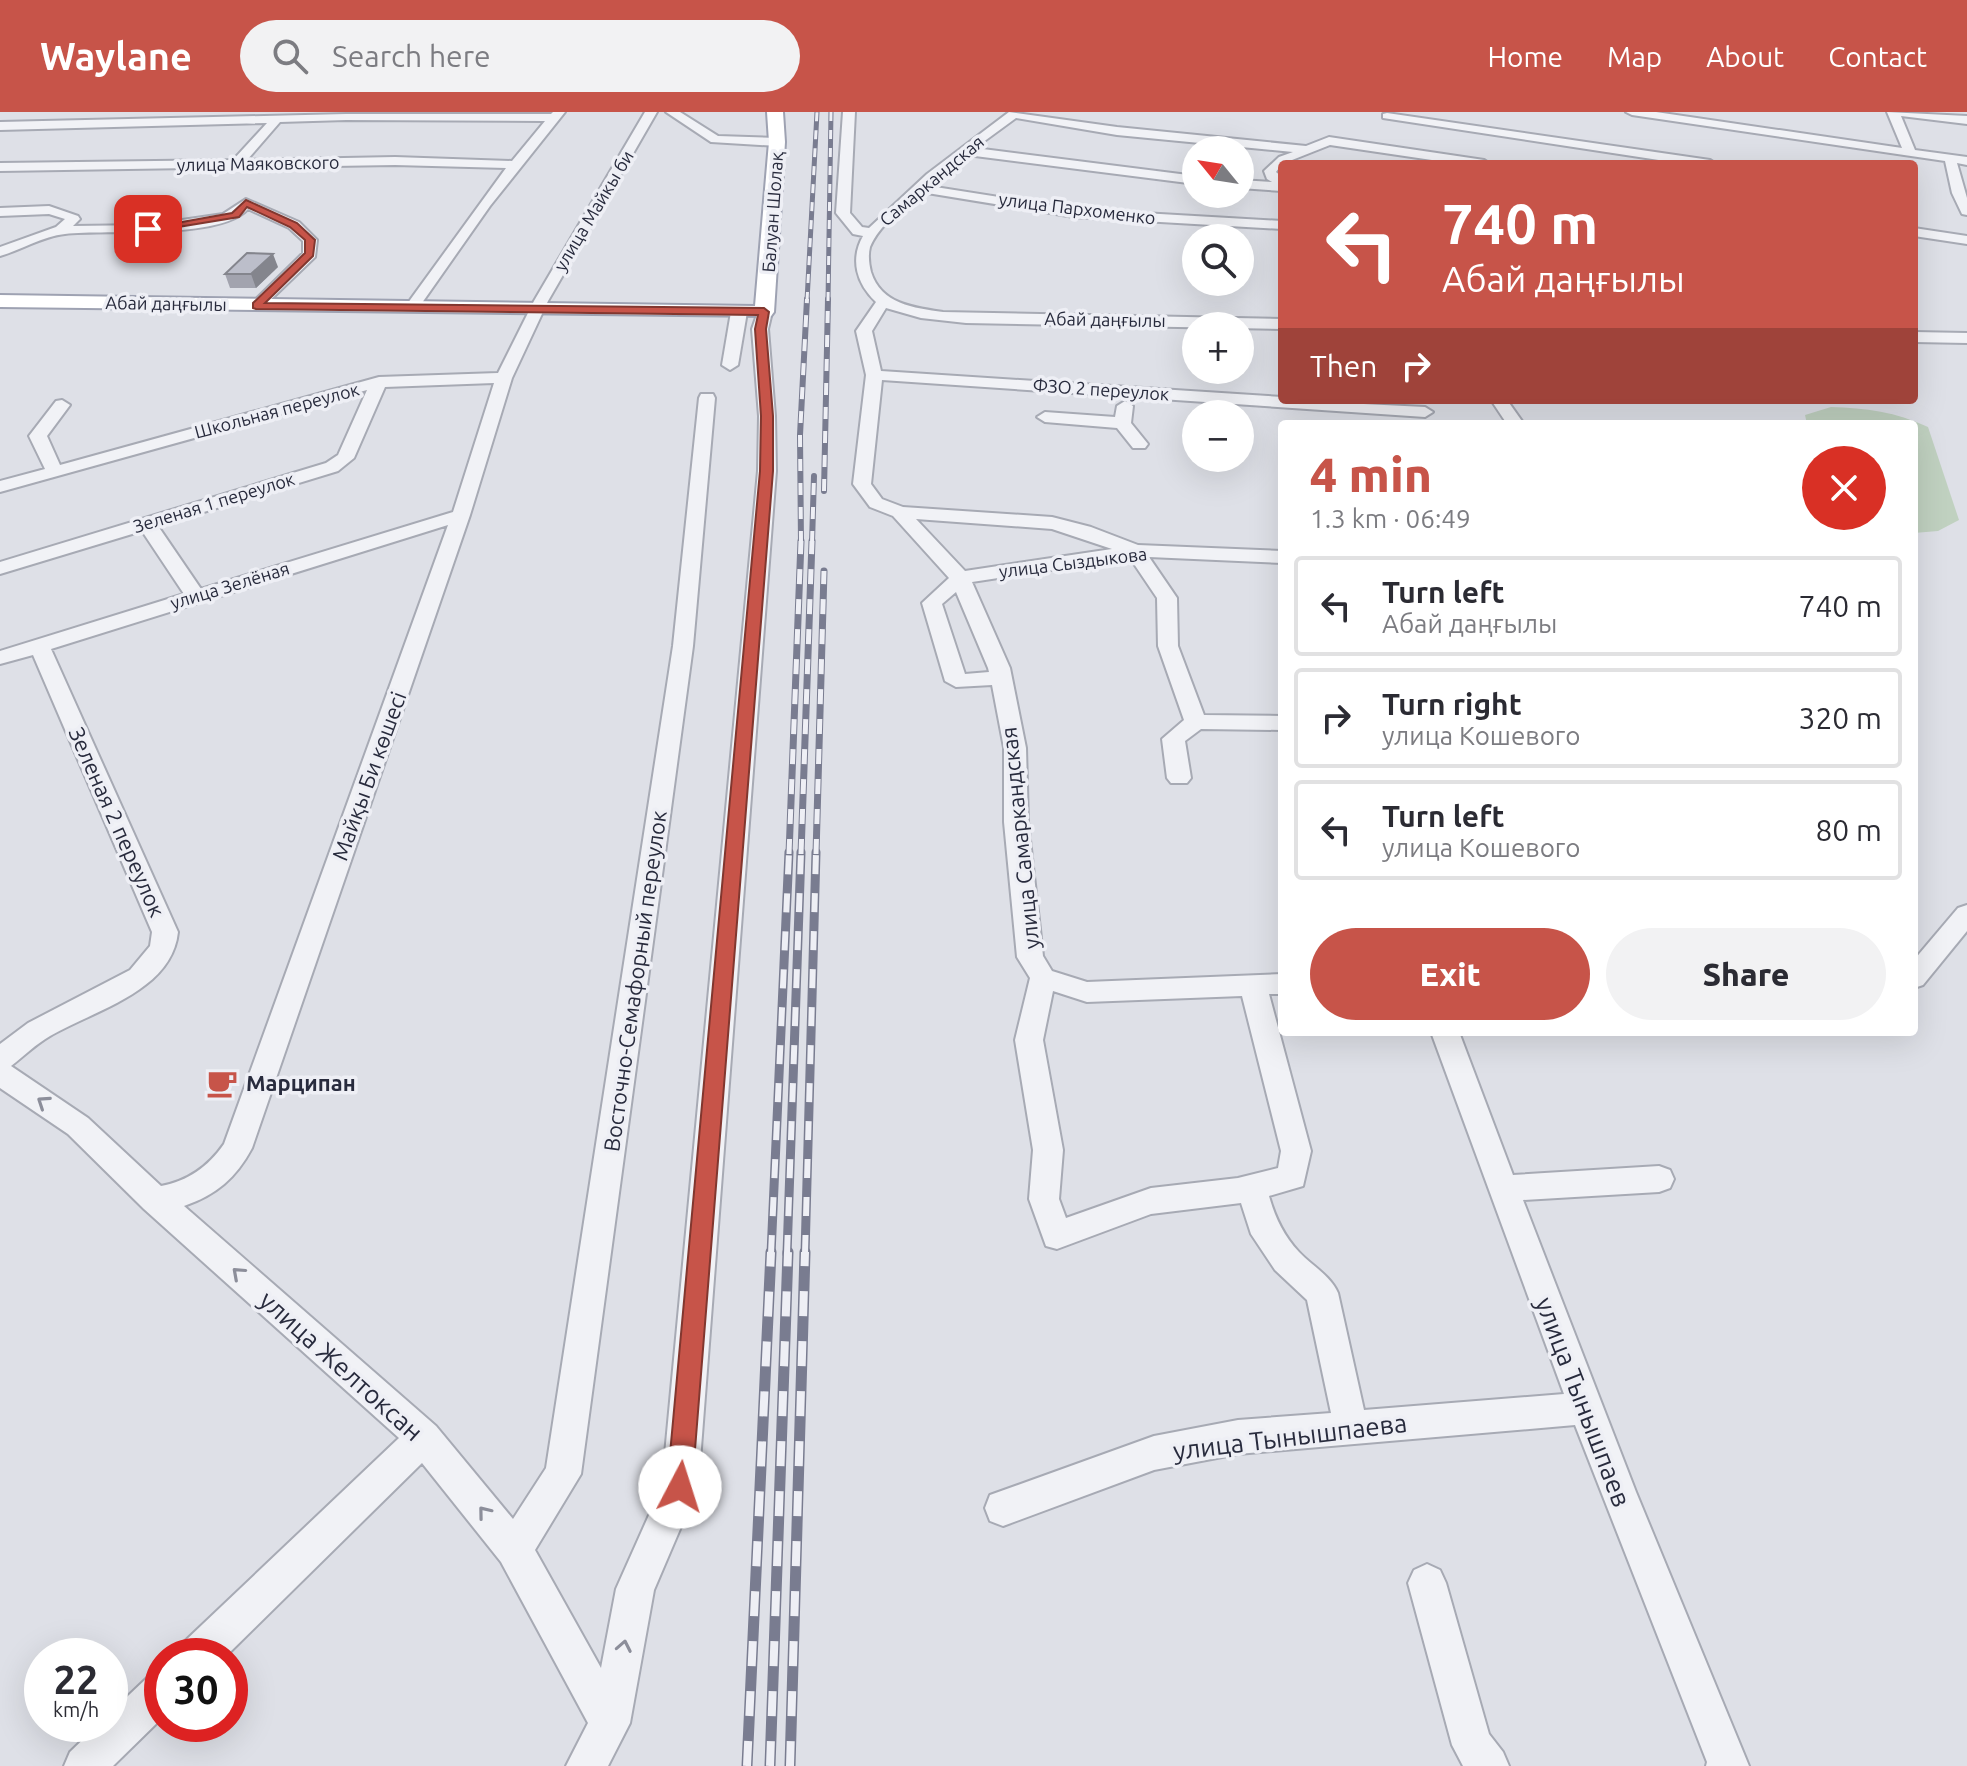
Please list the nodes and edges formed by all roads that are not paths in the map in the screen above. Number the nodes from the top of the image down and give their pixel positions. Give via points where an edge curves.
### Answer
1 (651, 112) edge
2 (672, 112) edge
3 (775, 112) edge
4 (849, 112) edge
5 (1632, 112) edge
6 (1893, 112) edge
7 (1015, 113) edge
8 (1388, 114) edge
9 (557, 115) edge
10 (434, 118) junction
11 (277, 119) junction
12 (1967, 120) edge
13 (1372, 123) dead end
14 (0, 126) edge
15 (424, 128) dead end
16 (777, 142) junction
17 (1304, 149) junction
18 (405, 150) dead end
19 (967, 151) junction
20 (1910, 152) junction
21 (1950, 158) junction
22 (1283, 160) edge
23 (1458, 160) edge
24 (1684, 160) edge
25 (395, 161) junction
26 (1967, 161) edge
27 (236, 164) junction
28 (1278, 164) edge
29 (515, 165) junction
30 (0, 167) edge
31 (1182, 178) edge
32 (1278, 180) edge
33 (253, 183) junction
34 (1254, 184) edge
35 (1278, 185) edge
36 (920, 188) junction
37 (1967, 211) edge
38 (0, 212) edge
39 (1278, 225) edge
40 (61, 230) junction
41 (870, 232) junction
42 (1918, 233) edge
43 (1967, 240) edge
44 (3, 250) edge
45 (0, 301) edge
46 (884, 301) junction
47 (256, 306) junction
48 (412, 307) junction
49 (536, 309) junction
50 (751, 312) junction
51 (1278, 324) edge
52 (1918, 337) edge
53 (1967, 338) edge
54 (730, 365) dead end
55 (874, 375) junction
56 (504, 378) junction
57 (379, 382) junction
58 (1128, 392) junction
59 (707, 398) dead end
60 (1278, 400) edge
61 (1329, 404) edge
62 (62, 405) dead end
63 (1425, 412) dead end
64 (1045, 417) dead end
65 (1122, 423) junction
66 (1139, 444) dead end
67 (55, 472) junction
68 (0, 487) edge
69 (900, 512) junction
70 (461, 515) junction
71 (147, 524) junction
72 (1135, 551) junction
73 (1278, 557) edge
74 (0, 568) edge
75 (960, 578) junction
76 (196, 597) junction
77 (39, 645) junction
78 (0, 658) edge
79 (1000, 678) junction
80 (1196, 722) junction
81 (1278, 723) edge
82 (1179, 778) dead end
83 (1967, 914) edge
84 (1918, 973) edge
85 (1043, 978) junction
86 (1268, 984) edge
87 (1447, 1036) edge
88 (0, 1059) edge
89 (0, 1073) edge
90 (1659, 1179) dead end
91 (1252, 1188) junction
92 (1504, 1188) junction
93 (155, 1200) junction
94 (1586, 1408) junction
95 (1351, 1428) junction
96 (424, 1438) junction
97 (1003, 1508) dead end
98 (514, 1549) junction
99 (1427, 1583) dead end
100 (217, 1638) edge
101 (144, 1708) edge
102 (610, 1723) junction
103 (84, 1766) edge
104 (586, 1766) edge
105 (1489, 1766) edge
106 (1726, 1766) edge

1 - 49 street, улица Майкы би
2 - 16 street via 715,139
3 - 16 main road, Балуан Шолақ
4 - 41 street via 843,213 858,231
5 - 20 street
6 - 12 street
6 - 20 street
7 - 17 street via 1117,131
7 - 19 street, Самаркандская
8 - 13 street
8 - 24 street
9 - 10 street
9 - 29 street
10 - 11 street
10 - 15 street
11 - 14 street
11 - 27 street
16 - 50 main road, Балуан Шолақ
17 - 22 street
17 - 23 street via 1334,141
18 - 25 street
19 - 31 street
19 - 36 street, Самаркандская
20 - 21 street
21 - 26 street
21 - 37 street
25 - 29 street, улица Маяковского
25 - 33 street, улица Маяковского
27 - 30 street, улица Маяковского
27 - 33 street, улица Маяковского
28 - 32 street via 1270,171
29 - 48 street
33 - 40 street via 235,215 148,229
33 - 47 street via 310,240 310,254
34 - 35 street
36 - 39 street, улица Пархоменко via 1074,213
36 - 41 street, Самаркандская
38 - 40 street via 69,214 73,219
40 - 44 street
41 - 46 street, Самаркандская via 862,249 863,267 873,291
42 - 43 street
45 - 47 main road, Абай даңғылы
46 - 51 street, Абай даңғылы via 920,312 977,317
46 - 55 street, улица Самаркандская via 864,331
47 - 48 main road, Абай даңғылы
48 - 49 main road, Абай даңғылы
49 - 50 main road, Абай даңғылы
49 - 56 street, Майқы Би көшесі
50 - 54 street
102 -> 50 street via 635,1589 680,1487 767,471 760,329
52 - 53 street
55 - 58 street, ФЗО 2 переулок
55 - 69 street, улица Самаркандская via 862,484 876,503
56 - 57 street, Школьная переулок
56 - 70 street, Майқы Би көшесі
57 - 67 street, Школьная переулок
57 - 71 street, Зеленая 1 переулок via 340,463
58 - 60 street, ФЗО 2 переулок
58 - 65 street
59 - 98 street, Восточно-Семафорный переулок via 683,646 563,1474
61 - 63 street, ФЗО 2 переулок
62 - 67 street via 38,436
64 - 65 street
65 - 66 street
67 - 68 street, Школьная переулок
69 - 72 street via 1052,523
69 - 75 street, улица Самаркандская
70 - 76 street, улица Зелёная
70 - 93 street, Майқы Би көшесі via 237,1148 208,1183 182,1197
71 - 74 street, Зеленая 1 переулок
71 - 76 street
72 - 73 street, улица Сыздыкова
72 - 75 street, улица Сыздыкова
72 - 80 street via 1167,598 1163,616 1174,670
75 - 79 street, улица Самаркандская
75 - 79 street via 932,603 956,681
76 - 77 street, улица Зелёная
77 - 78 street, улица Зелёная
77 - 88 street, Зеленая 2 переулок via 165,932 163,949 139,977 38,1030
79 - 85 street, улица Самаркандская via 1015,748 1016,822 1030,957
80 - 81 street
80 - 82 street via 1173,739
83 - 84 street
85 - 86 street via 1087,992
85 - 91 street, улица Самаркандская via 1029,1040 1048,1150 1044,1199 1057,1236 1151,1201
86 - 91 street via 1296,1151 1292,1177
87 - 92 street, улица Тынышпаев
93 -> 89 street, улица Желтоксан via 78,1126
90 - 92 street
91 - 95 street via 1262,1225 1286,1260 1322,1293
92 - 94 street, улица Тынышпаев
96 -> 93 street, улица Желтоксан
94 - 95 street, улица Тынышпаева
94 - 106 street, улица Тынышпаев
95 - 97 street, улица Тынышпаева via 1238,1437 1154,1453
98 -> 96 street, улица Желтоксан
96 - 100 street
98 - 102 street, улица Желтоксан
99 - 105 street via 1472,1745
101 - 103 street
102 - 104 street

